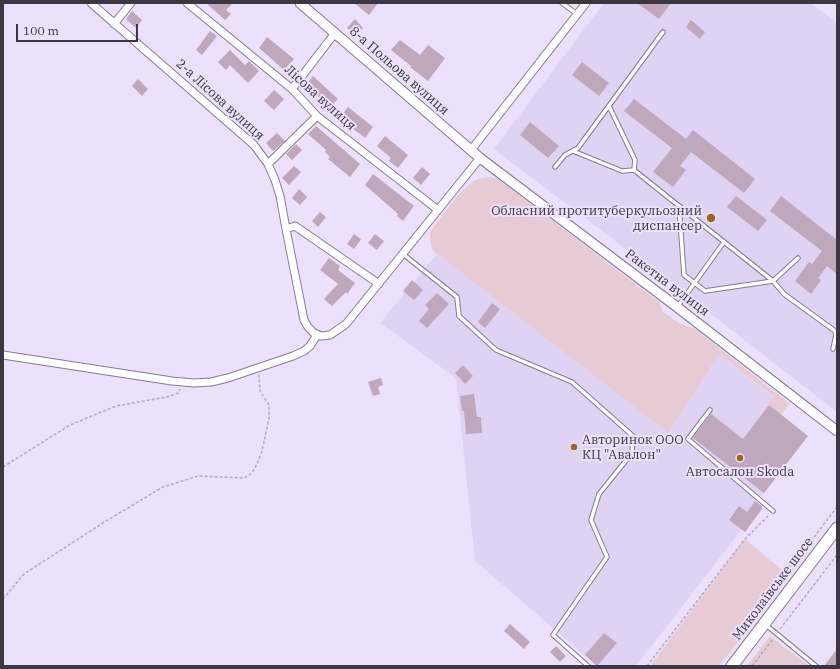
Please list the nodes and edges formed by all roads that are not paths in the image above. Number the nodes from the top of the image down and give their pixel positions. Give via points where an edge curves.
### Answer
1 (91, 3) edge
2 (131, 3) edge
3 (187, 3) edge
4 (300, 3) edge
5 (562, 3) edge
6 (586, 3) edge
7 (577, 14) junction
8 (114, 24) junction
9 (663, 32) dead end
10 (335, 33) junction
11 (292, 89) junction
12 (609, 106) junction
13 (317, 116) junction
14 (471, 150) junction
15 (573, 151) junction
16 (480, 158) junction
17 (268, 164) junction
18 (555, 167) dead end
19 (634, 170) junction
20 (679, 206) junction
21 (438, 210) junction
22 (286, 229) junction
23 (724, 242) junction
24 (403, 254) junction
25 (798, 258) dead end
26 (773, 281) junction
27 (694, 283) junction
28 (379, 284) junction
29 (677, 307) junction
30 (317, 335) junction
31 (833, 348) dead end
32 (3, 355) edge
33 (710, 410) dead end
34 (837, 431) edge
35 (773, 511) road end
36 (837, 528) edge
37 (764, 624) junction
38 (588, 666) edge
39 (732, 666) edge
40 (816, 666) edge

1 - 8 street, 2-а Лісова вулиця
2 - 8 street
3 - 11 street, Лісова вулиця
4 - 10 street, 8-а Польова вулиця
5 - 7 lane
6 - 7 street
7 - 14 street
8 - 17 street, 2-а Лісова вулиця via 254,145
9 - 12 lane
10 - 11 street
10 - 14 street, 8-а Польова вулиця
11 - 13 street, Лісова вулиця
12 - 15 lane via 578,148
12 - 19 lane via 635,160
13 - 17 street
13 - 21 street, Лісова вулиця
14 - 16 street, 8-а Польова вулиця
15 - 18 lane via 565,155
15 - 19 lane via 622,171
16 - 21 street
16 - 29 street, Ракетна вулиця
17 - 22 street, 2-а Лісова вулиця via 280,196
19 - 20 lane
20 - 23 lane
20 - 27 lane via 684,276
21 - 24 street
22 - 28 street via 295,226
22 - 30 street, 2-а Лісова вулиця via 304,320
23 - 26 lane
23 - 27 lane
24 - 28 street
24 - 38 lane via 457,297 459,316 496,350 572,382 633,436 632,453 599,494 591,520 607,557 553,635
25 - 26 lane
26 - 27 lane via 705,291
26 - 31 lane via 784,294 834,331 836,335
27 - 29 lane
28 - 30 street via 341,329 330,335
29 - 34 street, Ракетна вулиця
30 - 32 street via 310,346 293,356 211,382 185,382
33 - 35 lane via 688,439
36 - 37 main road, Миколаївське шосе
37 - 39 main road, Миколаївське шосе
37 - 40 lane

